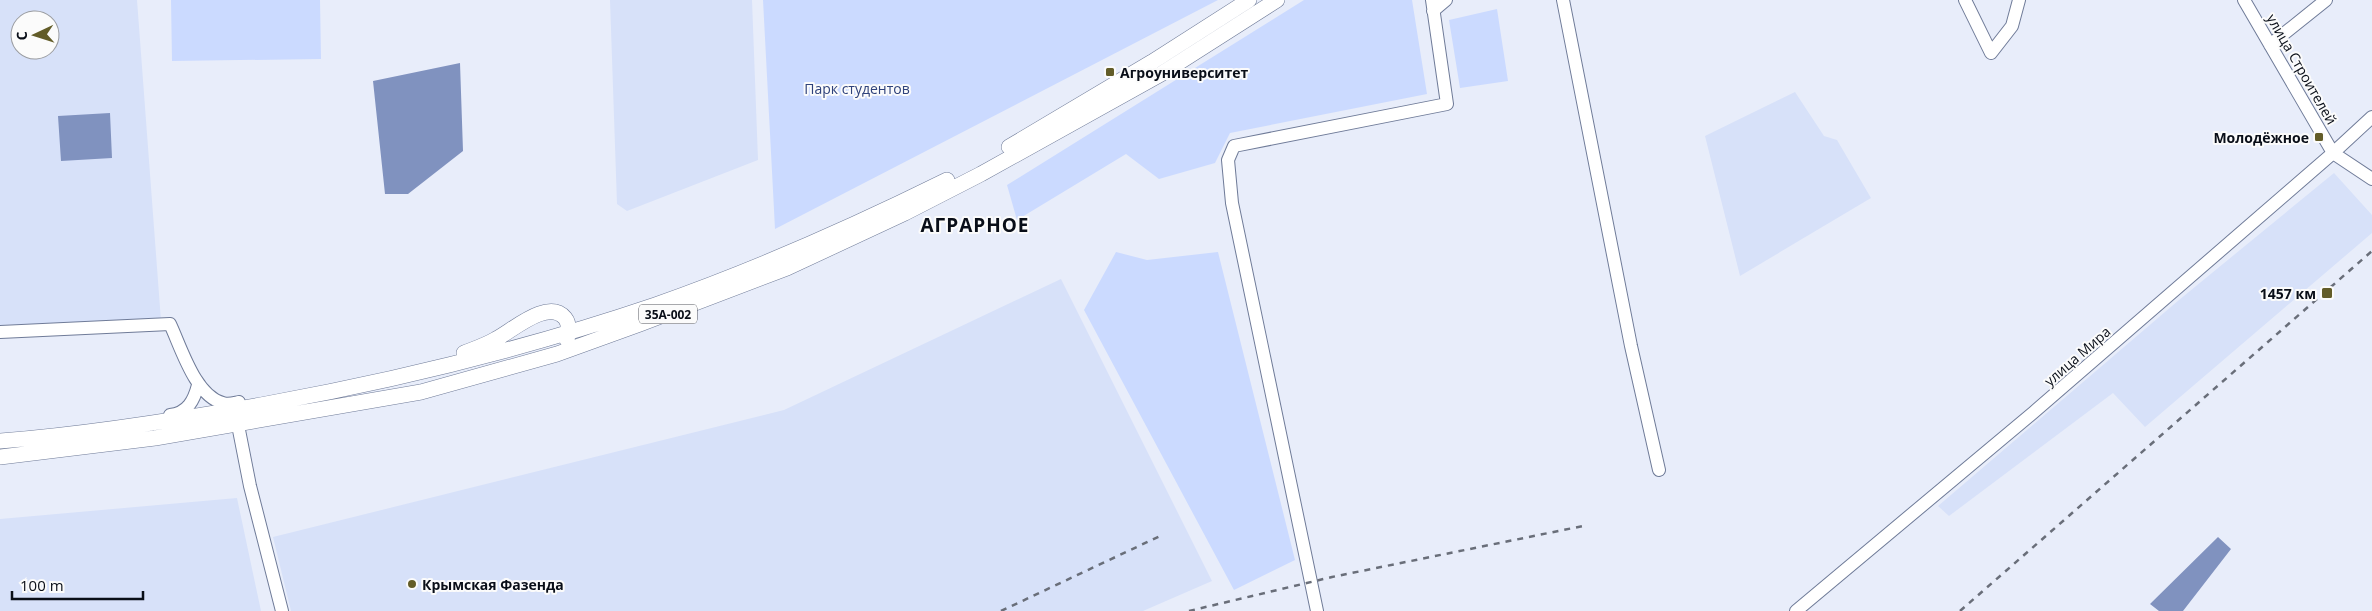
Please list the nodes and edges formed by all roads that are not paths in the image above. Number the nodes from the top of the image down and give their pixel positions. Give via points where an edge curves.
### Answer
1 (1230, 0) edge
2 (1249, 0) edge
3 (1276, 0) edge
4 (1446, 0) edge
5 (1563, 0) edge
6 (1965, 0) edge
7 (2019, 0) edge
8 (2244, 0) edge
9 (2326, 0) edge
10 (1433, 6) edge
11 (1203, 30) junction
12 (2270, 45) junction
13 (2372, 117) edge
14 (2333, 153) junction
15 (2372, 179) edge
16 (0, 332) edge
17 (569, 332) junction
18 (557, 354) junction
19 (417, 374) junction
20 (198, 384) junction
21 (352, 388) junction
22 (238, 425) junction
23 (61, 436) junction
24 (0, 441) edge
25 (0, 457) edge
26 (1659, 470) dead end
27 (282, 611) edge
28 (1317, 611) edge
29 (1796, 611) edge

1 - 11 street via 1226,10
2 - 11 main road, 35А-002
3 - 18 main road, 35А-002 via 1160,74 905,214 779,272
4 - 10 street
5 - 26 street
6 - 7 street via 1991,53 2012,26
8 - 12 street, улица Строителей
9 - 12 street
10 - 28 street via 1446,104 1234,146 1228,160 1232,203
11 - 17 main road, 35А-002 via 978,165 900,204 774,259 654,305
12 - 14 street, улица Строителей
13 - 14 street, улица Мира
14 - 15 street
14 - 29 street, улица Мира via 2042,406
16 - 20 street via 170,324
17 - 18 main road
17 - 19 main road, 35А-002
17 - 19 main road via 568,322 561,314 548,312 536,315 496,339
18 - 22 main road, 35А-002 via 421,392
19 - 21 main road, 35А-002
20 - 21 street via 225,404 319,389
20 - 23 street via 192,402 178,414
21 - 23 main road, 35А-002 via 206,415
22 - 25 main road, 35А-002
22 - 27 street
23 - 24 main road, 35А-002

